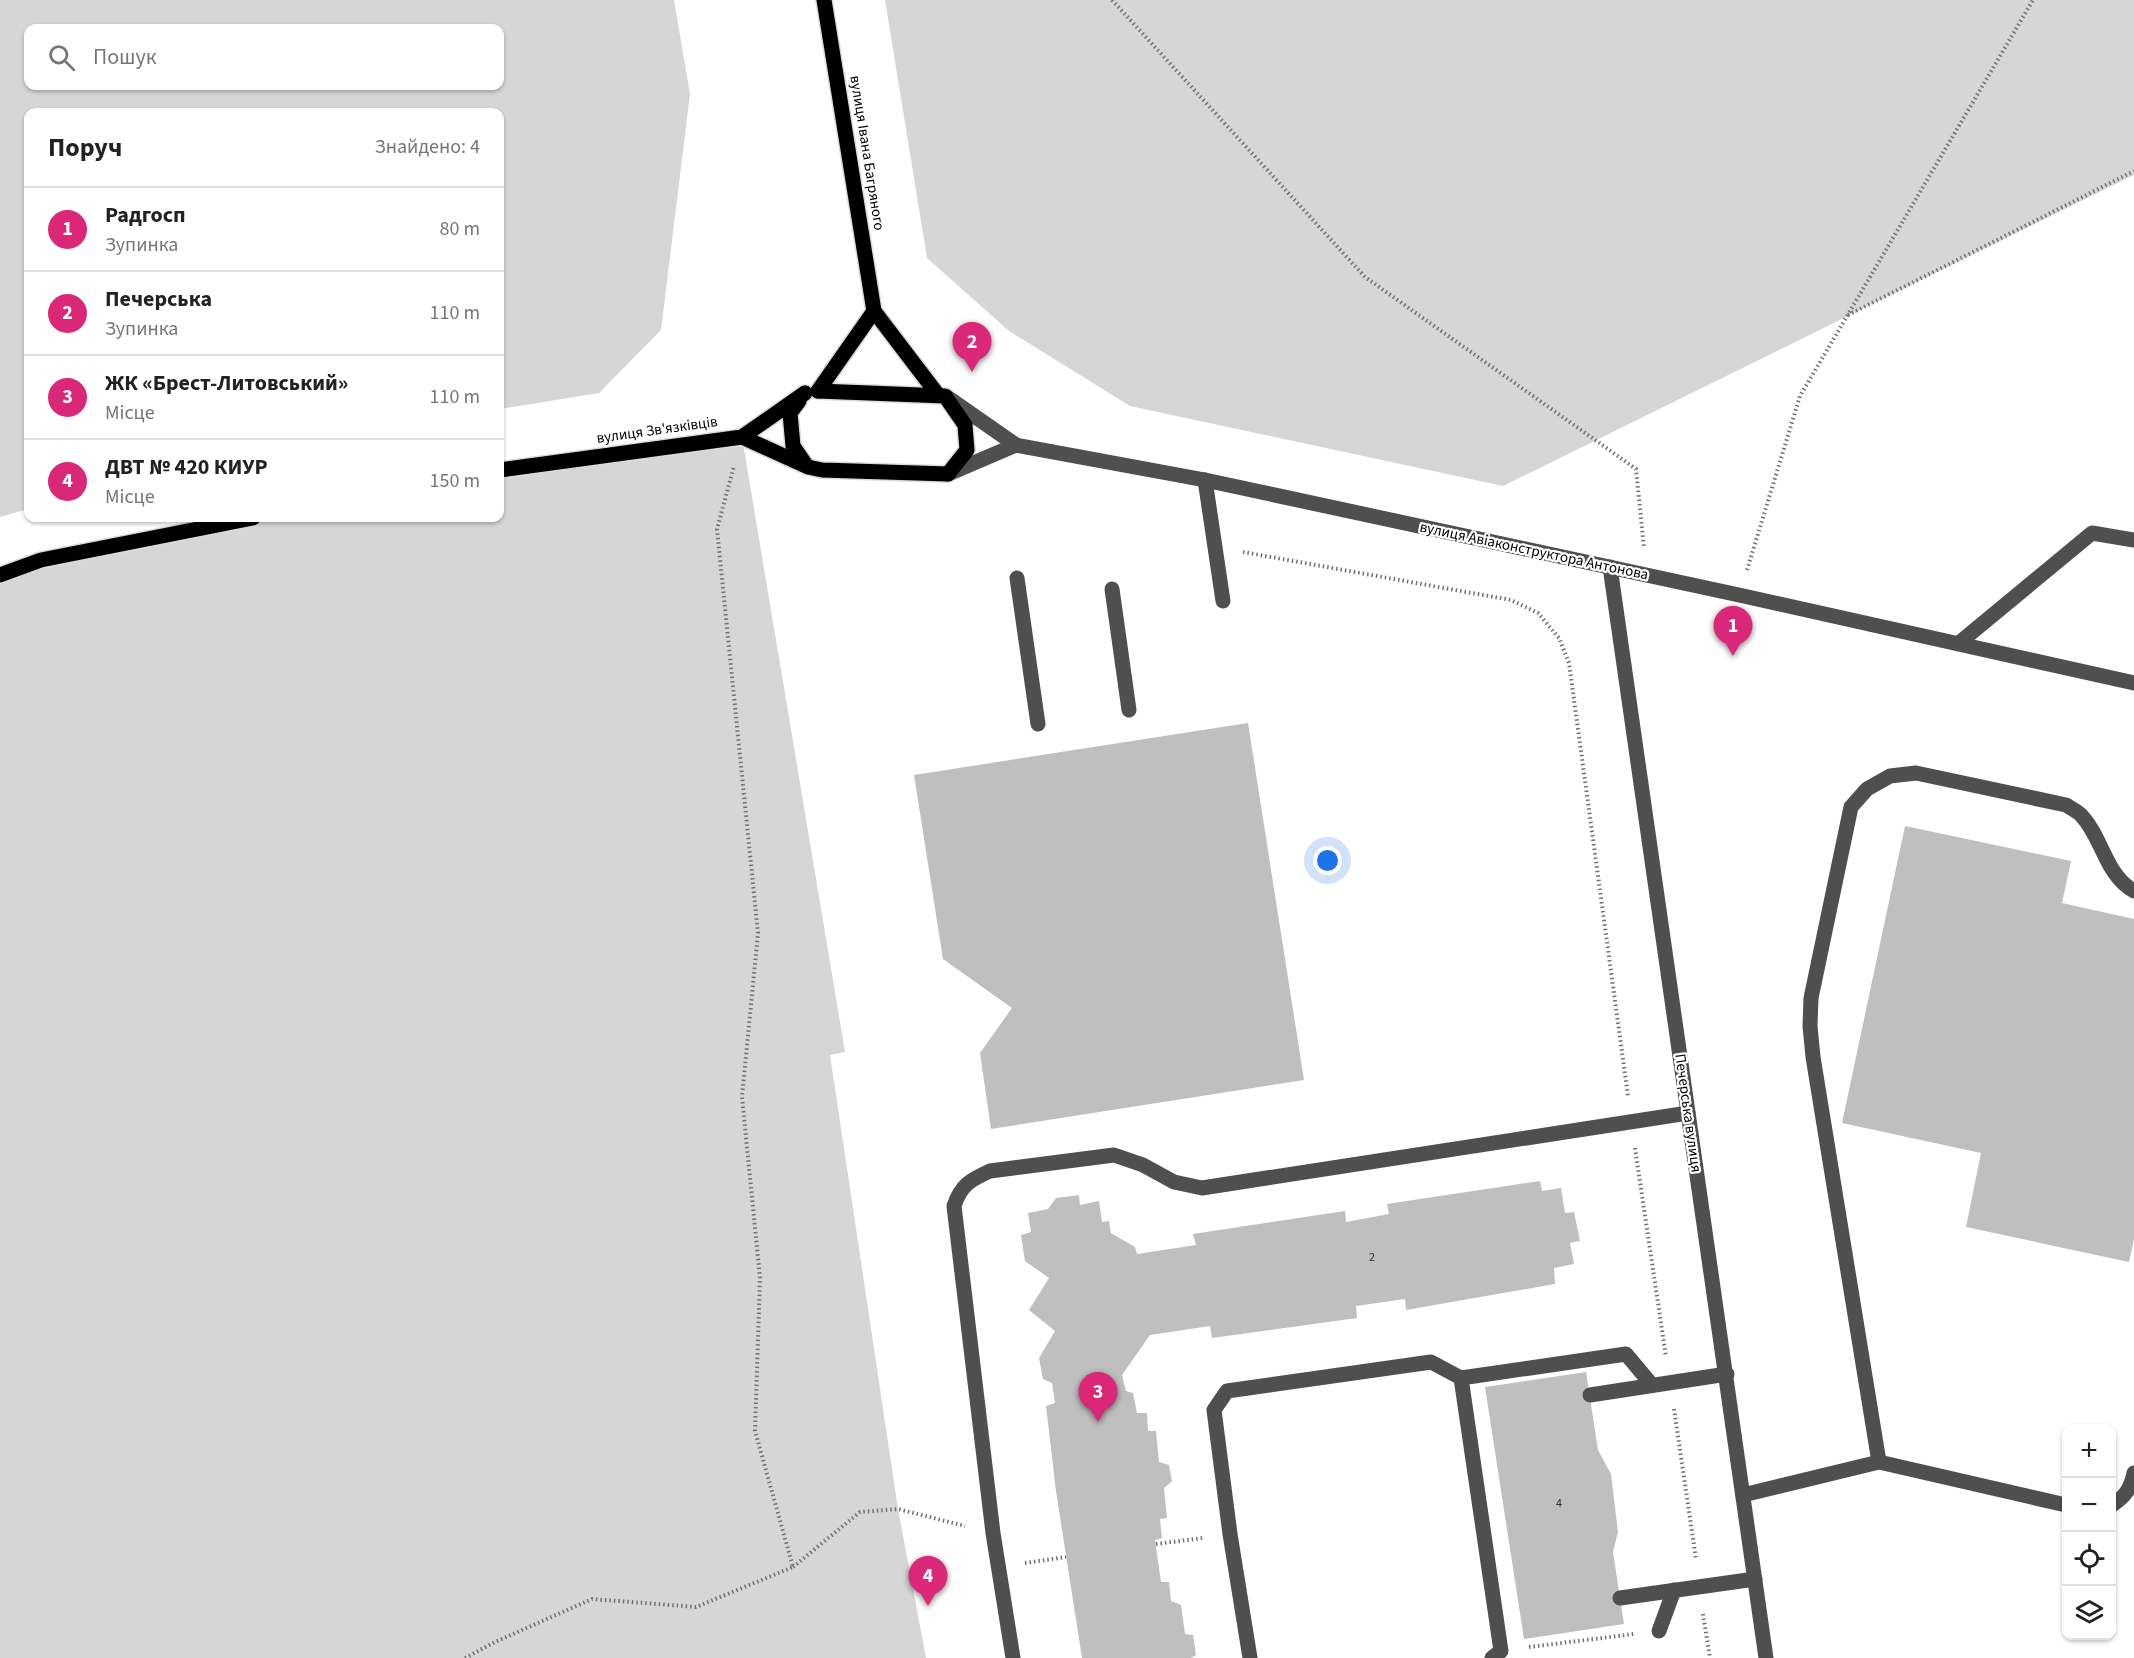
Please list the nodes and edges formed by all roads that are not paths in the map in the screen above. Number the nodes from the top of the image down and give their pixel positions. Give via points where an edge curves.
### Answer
1 (824, 0) edge
2 (874, 311) junction
3 (812, 392) junction
4 (942, 396) junction
5 (742, 437) junction
6 (1016, 444) junction
7 (808, 467) junction
8 (504, 469) edge
9 (948, 474) junction
10 (1205, 480) junction
11 (233, 522) edge
12 (2134, 540) edge
13 (1610, 567) junction
14 (0, 575) edge
15 (1017, 578) dead end
16 (1112, 589) dead end
17 (1223, 601) dead end
18 (1959, 643) junction
19 (2134, 682) edge
20 (1130, 710) dead end
21 (1038, 724) dead end
22 (2134, 891) edge
23 (1688, 1113) junction
24 (1727, 1374) junction
25 (1461, 1378) junction
26 (1653, 1385) junction
27 (1590, 1395) dead end
28 (1879, 1462) junction
29 (2134, 1473) edge
30 (1743, 1495) junction
31 (2116, 1503) edge
32 (2062, 1504) edge
33 (1755, 1579) junction
34 (1674, 1590) junction
35 (1620, 1598) dead end
36 (1659, 1630) road end
37 (1497, 1654) edge
38 (1013, 1658) edge
39 (1250, 1658) edge
40 (1766, 1658) edge

1 - 2 main road, вулиця Івана Багряного
2 - 3 main road
2 - 4 main road, вулиця Івана Багряного
3 - 4 main road
3 - 5 main road, вулиця Зв'язківців
3 - 7 main road via 790,413 793,446
4 - 6 street, вулиця Авіаконструктора Антонова
4 - 9 main road, вулиця Івана Багряного via 965,425 967,450
5 - 7 main road
5 - 8 main road, вулиця Зв'язківців
6 - 9 street
6 - 10 street, вулиця Авіаконструктора Антонова
7 - 9 main road
10 - 13 street, вулиця Авіаконструктора Антонова
10 - 17 street
11 - 14 main road via 42,560
12 - 18 street via 2092,533
13 - 18 street, вулиця Авіаконструктора Антонова
13 - 23 street, Печерська вулиця
15 - 21 street
16 - 20 street
18 - 19 street, вулиця Авіаконструктора Антонова
22 - 28 street via 2111,868 2085,819 2066,805 1916,772 1890,776 1867,789 1851,807 1811,999 1810,1026
23 - 24 street, Печерська вулиця
23 - 38 street via 1202,1188 1174,1182 1114,1155 990,1171 973,1178 959,1192 954,1206 993,1533
24 - 26 street
24 - 30 street, Печерська вулиця
25 - 26 street via 1626,1354
25 - 37 street
25 - 39 street via 1431,1362 1227,1391 1214,1410
26 - 27 street
28 - 30 street
28 - 32 street
29 - 31 street via 2131,1485
30 - 33 street, Печерська вулиця
33 - 34 street
33 - 40 street, Печерська вулиця
34 - 35 street
34 - 36 street

